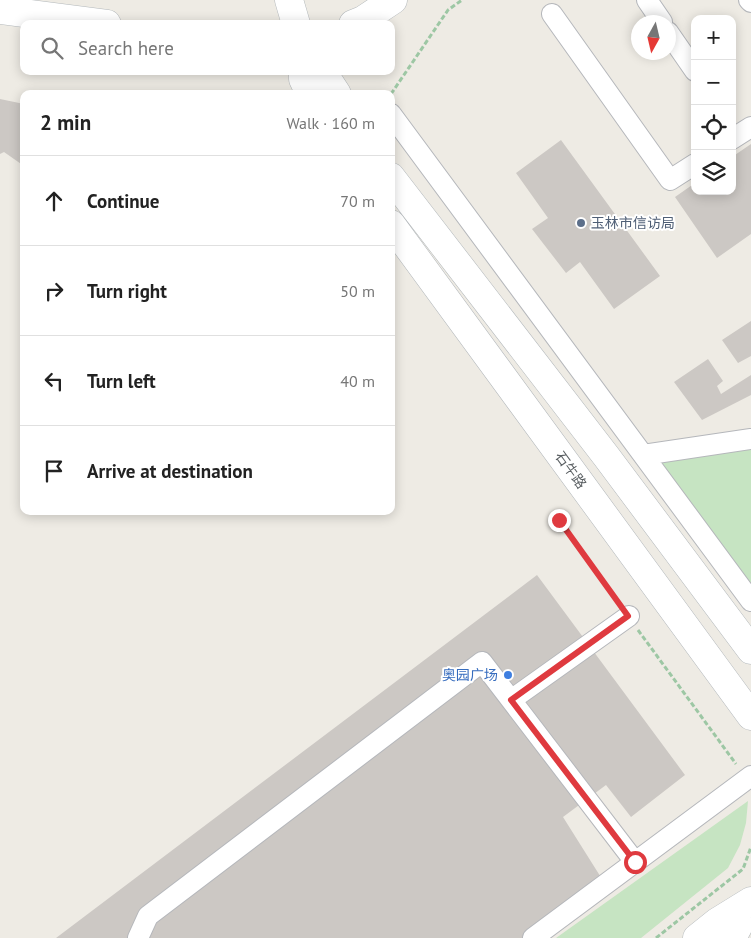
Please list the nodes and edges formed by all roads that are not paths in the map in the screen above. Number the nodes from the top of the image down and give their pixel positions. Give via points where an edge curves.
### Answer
1 (289, 0) edge
2 (393, 0) edge
3 (647, 0) edge
4 (0, 10) edge
5 (552, 14) dead end
6 (657, 15) edge
7 (76, 20) edge
8 (295, 20) edge
9 (363, 20) edge
10 (676, 44) edge
11 (691, 65) edge
12 (303, 75) edge
13 (325, 75) edge
14 (308, 90) edge
15 (334, 90) edge
16 (395, 119) edge
17 (691, 167) edge
18 (395, 183) edge
19 (395, 229) edge
20 (751, 438) edge
21 (643, 455) junction
22 (751, 601) edge
23 (628, 616) road end
24 (751, 650) edge
25 (511, 700) junction
26 (751, 716) edge
27 (749, 777) edge
28 (635, 862) junction
29 (751, 902) edge
30 (138, 938) edge
31 (533, 938) edge
32 (696, 938) edge
33 (732, 938) edge

1 - 8 street
2 - 9 street
3 - 6 street
4 - 7 street
5 - 17 street via 670,180
10 - 11 street
12 - 14 street
13 - 15 street
16 - 21 street
18 - 24 street
19 - 26 street, 石牛路
20 - 21 street
21 - 22 street
23 - 25 street
25 - 28 street
25 - 30 street via 482,662 148,916
27 - 28 street
28 - 31 street
29 - 32 street
29 - 33 street

